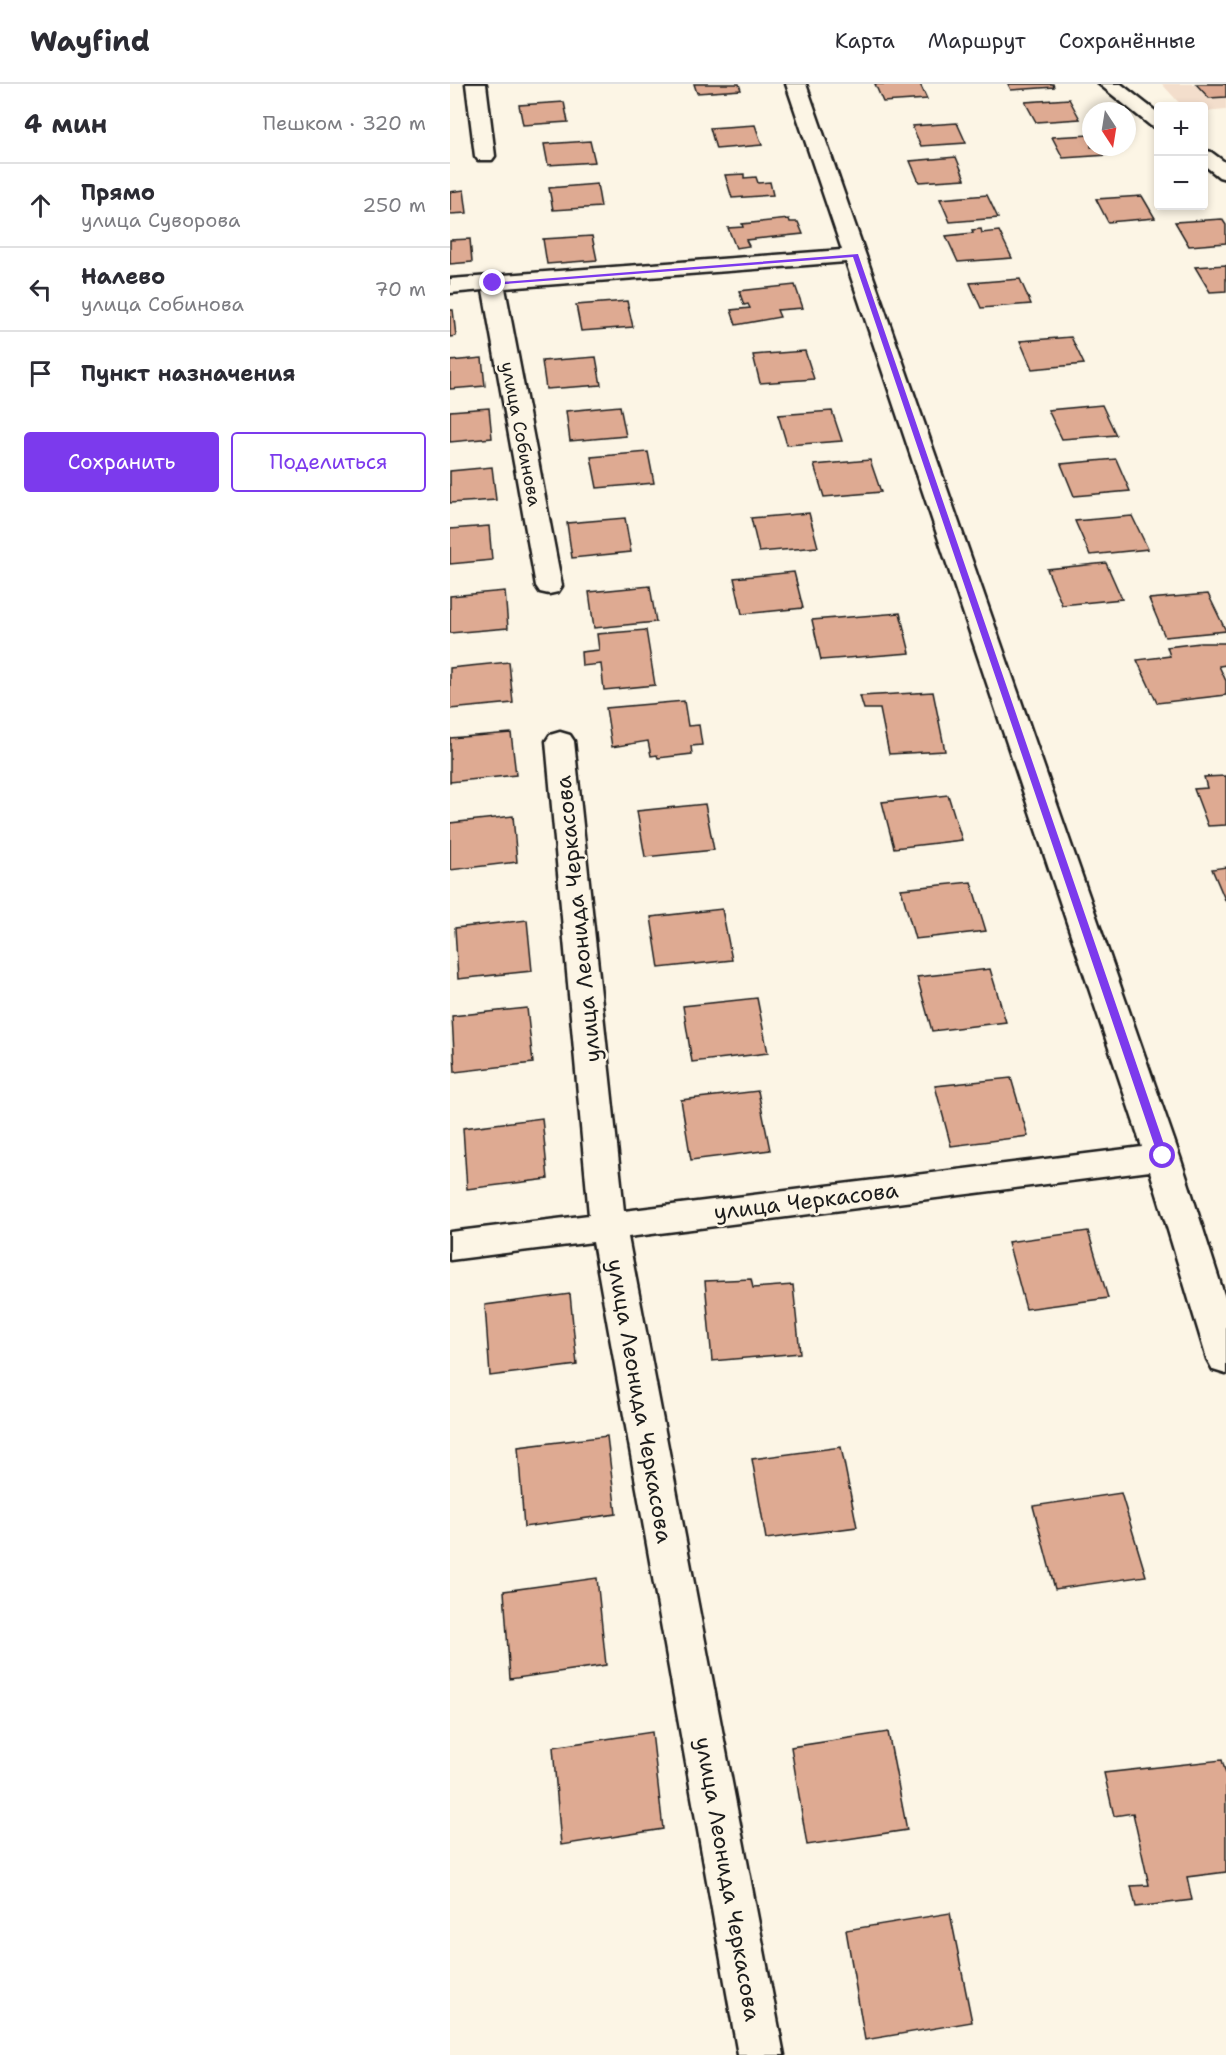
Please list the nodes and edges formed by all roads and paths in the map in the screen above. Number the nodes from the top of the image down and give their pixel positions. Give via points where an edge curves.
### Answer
1 (476, 84) edge
2 (796, 84) edge
3 (1109, 84) edge
4 (1154, 119) edge
5 (485, 156) dead end
6 (1208, 160) edge
7 (1226, 173) edge
8 (856, 255) junction
9 (493, 283) junction
10 (450, 286) edge
11 (549, 586) dead end
12 (560, 741) dead end
13 (1163, 1156) junction
14 (608, 1226) junction
15 (450, 1246) edge
16 (1226, 1359) edge
17 (761, 2055) edge

1 - 5 street
2 - 8 street
3 - 4 street
6 - 7 street
8 - 9 street
8 - 13 street
9 - 10 street
9 - 11 street, улица Собинова
12 - 14 street, улица Леонида Черкасова
13 - 14 street, улица Черкасова
13 - 16 street
14 - 15 street, улица Черкасова
14 - 17 street, улица Леонида Черкасова

